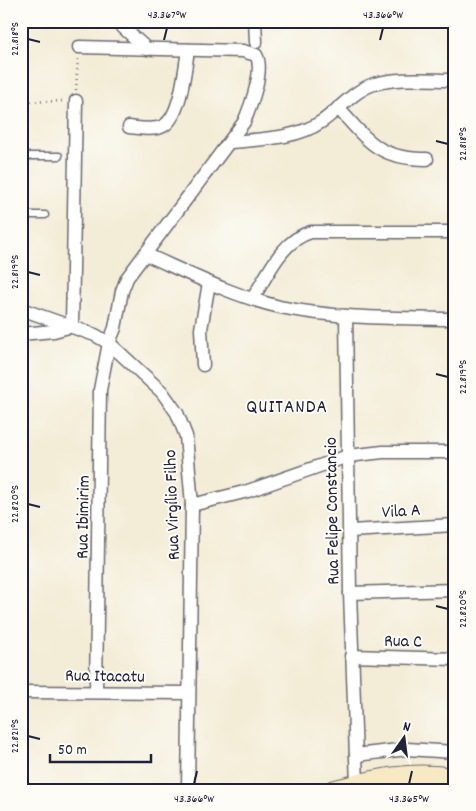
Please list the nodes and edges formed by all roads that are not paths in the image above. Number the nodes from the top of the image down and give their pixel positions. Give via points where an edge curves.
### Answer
1 (116, 21) edge
2 (255, 21) edge
3 (256, 42) dead end
4 (79, 47) road end
5 (147, 49) junction
6 (188, 50) junction
7 (455, 80) edge
8 (76, 101) road end
9 (338, 108) junction
10 (129, 127) dead end
11 (231, 142) junction
12 (21, 156) edge
13 (59, 156) dead end
14 (428, 158) dead end
15 (21, 215) edge
16 (45, 215) dead end
17 (455, 232) edge
18 (145, 254) junction
19 (209, 282) junction
20 (253, 298) junction
21 (21, 309) edge
22 (346, 316) junction
23 (455, 319) edge
24 (72, 326) junction
25 (21, 334) edge
26 (109, 343) junction
27 (203, 365) dead end
28 (455, 452) edge
29 (348, 456) junction
30 (192, 505) junction
31 (455, 526) edge
32 (350, 531) junction
33 (455, 590) edge
34 (350, 593) junction
35 (351, 656) junction
36 (455, 658) edge
37 (21, 692) edge
38 (96, 692) junction
39 (189, 693) junction
40 (455, 752) edge
41 (356, 755) junction
42 (443, 781) edge
43 (403, 782) edge
44 (357, 784) junction
45 (188, 790) edge
46 (334, 790) edge

1 - 5 street
2 - 3 street
4 - 5 street
5 - 6 street
6 - 10 street via 180,97 170,120 163,126
6 - 11 street, Rua Ibimirim via 243,51 258,56 252,103
7 - 9 street via 396,80 373,85 354,94
8 - 24 street
9 - 11 street via 312,128 295,134
9 - 14 street via 382,151 396,157
11 - 18 street, Rua Ibimirim
12 - 13 lane
15 - 16 lane
17 - 20 street via 302,234 294,238 279,256
18 - 19 street
18 - 26 street, Rua Ibimirim via 127,278
19 - 20 street
19 - 27 street via 202,329
20 - 22 street via 279,306
21 - 24 street, Rua Virgílio Filho
22 - 23 street
22 - 29 street, Rua Felipe Constancio
24 - 25 street
24 - 26 street, Rua Virgílio Filho
26 - 30 street, Rua Virgílio Filho via 162,392 177,413 186,436
26 - 38 street, Rua Ibimirim via 100,390
28 - 29 street via 383,452
29 - 30 street via 248,491
29 - 32 street, Rua Felipe Constancio
30 - 39 street, Rua Virgílio Filho
31 - 32 street, Vila A
32 - 34 street, Rua Felipe Constancio
33 - 34 street
34 - 35 street, Rua Felipe Constancio
35 - 36 street, Rua C
35 - 41 street, Rua Felipe Constancio
37 - 38 street, Rua Itacatu
38 - 39 street, Rua Itacatu
39 - 45 street, Rua Virgílio Filho
40 - 41 street via 407,749
41 - 44 street, Rua Felipe Constancio
42 - 43 main road
43 - 44 main road
44 - 46 main road

